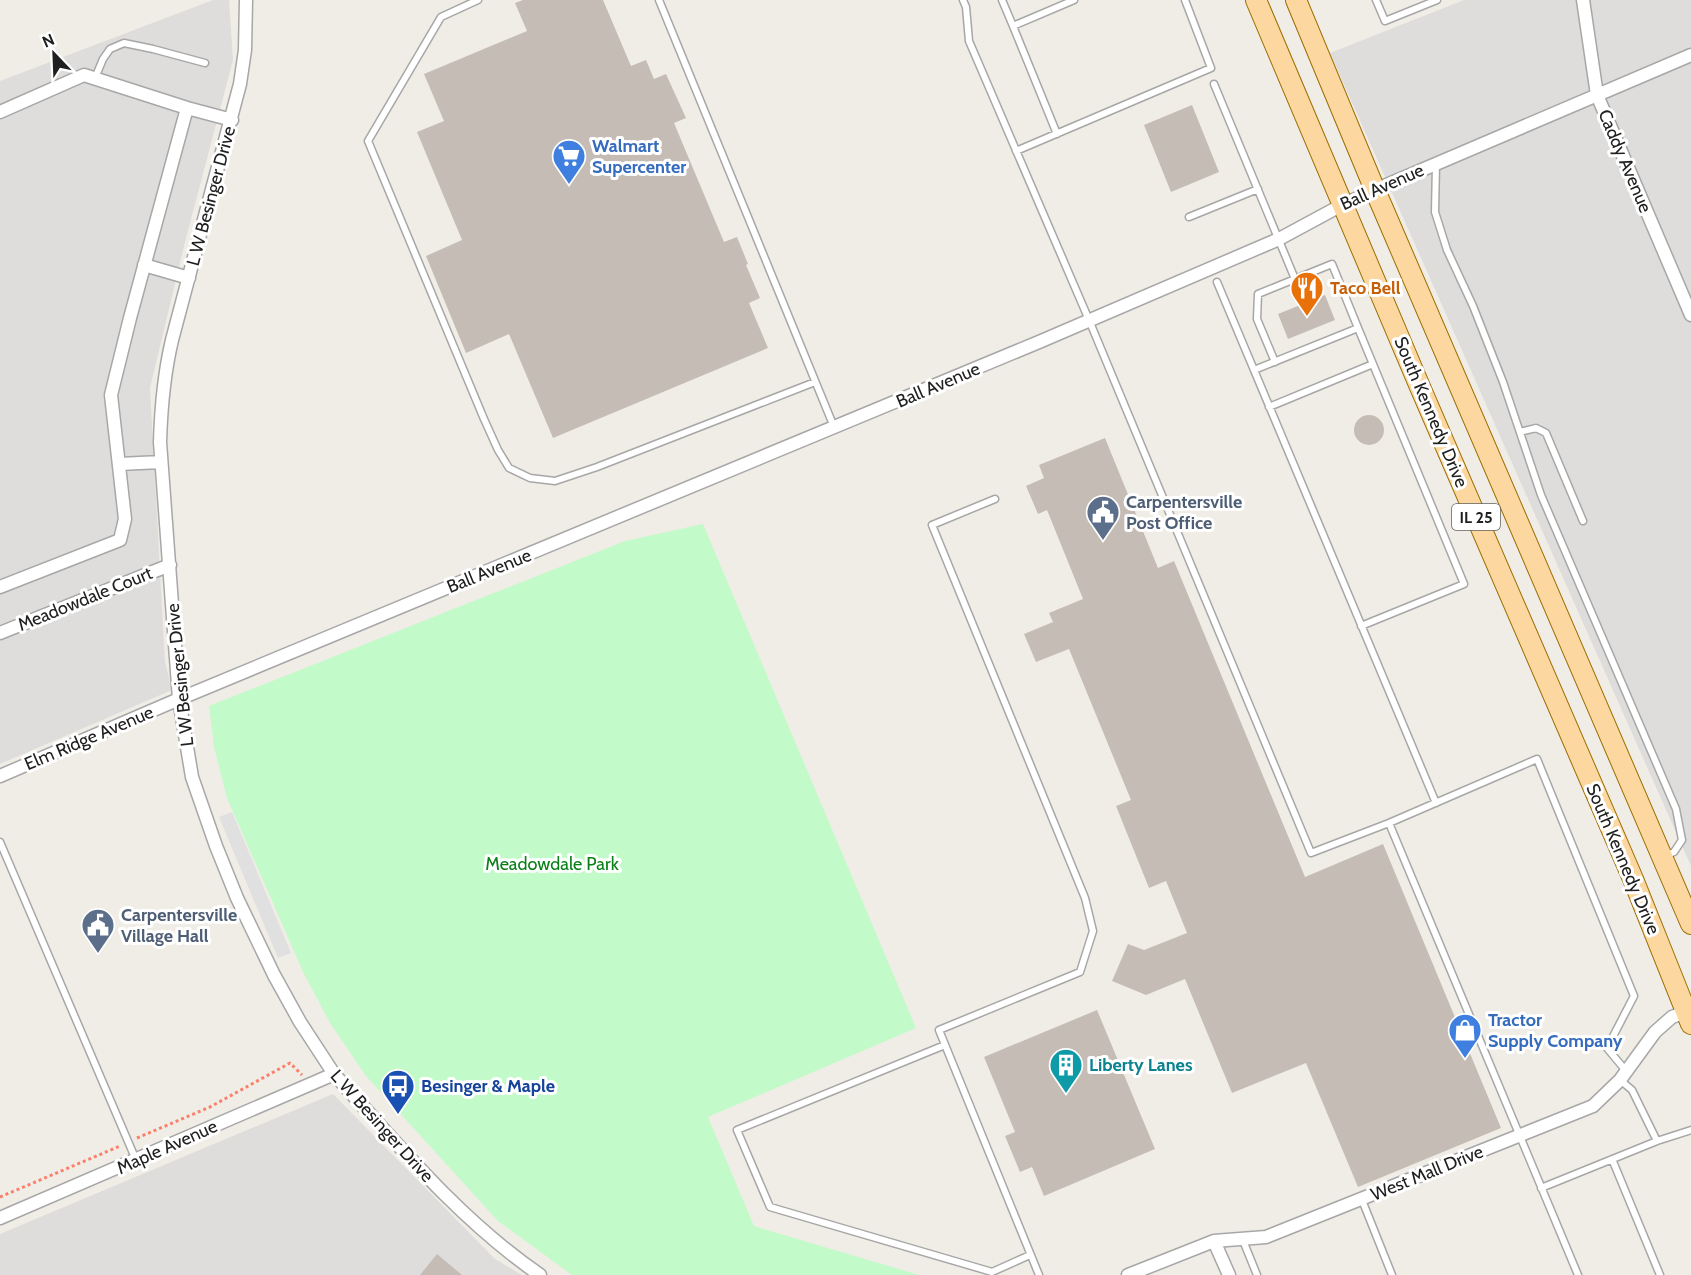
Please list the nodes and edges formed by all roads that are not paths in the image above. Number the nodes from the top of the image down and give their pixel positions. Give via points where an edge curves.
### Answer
1 (246, 0) edge
2 (478, 0) edge
3 (659, 0) edge
4 (964, 0) edge
5 (1002, 0) edge
6 (1074, 0) edge
7 (1185, 0) edge
8 (1256, 0) edge
9 (1296, 0) edge
10 (1376, 0) edge
11 (1437, 0) edge
12 (1583, 0) edge
13 (1013, 26) junction
14 (1691, 55) edge
15 (205, 63) dead end
16 (95, 79) junction
17 (1214, 84) dead end
18 (1597, 95) junction
19 (186, 108) junction
20 (0, 112) edge
21 (232, 120) junction
22 (1058, 134) junction
23 (1016, 151) junction
24 (1436, 163) junction
25 (1258, 189) junction
26 (1375, 190) junction
27 (1342, 204) junction
28 (1189, 217) dead end
29 (1279, 239) junction
30 (144, 265) junction
31 (189, 278) junction
32 (1295, 279) junction
33 (1217, 282) dead end
34 (1691, 315) edge
35 (1089, 320) junction
36 (1358, 328) junction
37 (1275, 363) junction
38 (1373, 363) junction
39 (1254, 370) junction
40 (815, 382) junction
41 (1269, 406) junction
42 (834, 428) junction
43 (1520, 432) junction
44 (161, 462) junction
45 (119, 464) junction
46 (995, 499) dead end
47 (1583, 521) dead end
48 (170, 565) junction
49 (0, 587) edge
50 (1361, 626) junction
51 (0, 633) edge
52 (179, 699) junction
53 (0, 776) edge
54 (1436, 803) junction
55 (1389, 823) junction
56 (0, 842) edge
57 (1663, 857) junction
58 (1691, 924) edge
59 (1689, 1015) edge
60 (945, 1044) junction
61 (334, 1074) junction
62 (1623, 1075) junction
63 (1691, 1130) edge
64 (1520, 1136) junction
65 (1657, 1141) junction
66 (1612, 1159) junction
67 (136, 1161) junction
68 (1541, 1188) junction
69 (1362, 1200) junction
70 (0, 1218) edge
71 (1241, 1238) junction
72 (1214, 1240) junction
73 (1030, 1255) junction
74 (540, 1275) edge
75 (1039, 1275) edge
76 (1128, 1275) edge
77 (1229, 1275) edge
78 (1257, 1275) edge
79 (1392, 1275) edge
80 (1578, 1275) edge
81 (1660, 1275) edge

1 - 21 street, L W Besinger Drive via 245,50
2 - 40 lane via 441,17 368,141 484,419 509,468 530,478 555,481
3 - 40 lane
4 - 23 lane via 969,41
5 - 13 lane
6 - 13 lane
7 - 22 lane via 1211,68
8 - 27 main road, South Kennedy Drive / IL 25
9 - 26 main road, South Kennedy Drive / IL 25
10 - 11 lane via 1385,21
12 - 18 street, Caddy Avenue
13 - 22 lane
14 - 18 street, Ball Avenue
15 - 16 lane via 124,43 110,49
16 - 19 street
16 - 20 street via 84,75
17 - 25 lane
18 - 24 street, Ball Avenue
18 - 34 street, Caddy Avenue
19 - 21 street
19 - 30 street
21 - 31 street, L W Besinger Drive
22 - 23 lane
23 - 35 lane
24 - 26 street, Ball Avenue
24 - 43 lane via 1436,212 1447,250
25 - 28 lane
25 - 29 lane
26 - 27 street, Ball Avenue
26 - 57 main road, South Kennedy Drive / IL 25
27 - 29 street, Ball Avenue
27 - 59 main road, South Kennedy Drive / IL 25
29 - 32 lane
29 - 35 street, Ball Avenue
30 - 31 street
30 - 45 street via 111,395
31 - 44 street, L W Besinger Drive via 165,370
32 - 36 lane via 1332,264
32 - 37 lane via 1258,294 1257,319
33 - 39 lane
35 - 42 street, Ball Avenue
35 - 55 lane via 1311,853
36 - 37 lane
36 - 38 lane
37 - 39 lane
38 - 41 lane
38 - 50 lane via 1464,584
39 - 41 lane
40 - 42 lane
41 - 50 lane
42 - 52 street, Ball Avenue
43 - 47 lane via 1536,428 1546,433
43 - 57 lane via 1541,495 1676,809 1682,840 1674,852
44 - 45 street
44 - 48 street, L W Besinger Drive
45 - 49 street via 125,519 120,540
46 - 60 lane via 932,525 1085,898 1093,931 1080,972 939,1030
48 - 51 street, Meadowdale Court
48 - 52 street, L W Besinger Drive
50 - 54 lane
52 - 53 street, Elm Ridge Avenue
52 - 61 street, L W Besinger Drive via 192,777 220,856 274,975
54 - 55 lane
54 - 62 lane via 1537,759 1634,996 1608,1048
55 - 64 lane
56 - 67 lane
57 - 58 main road, South Kennedy Drive / IL 25
59 - 62 street, West Mall Drive via 1672,1017 1655,1032
60 - 73 lane
60 - 73 lane via 737,1130 770,1207 992,1272
61 - 67 street, Maple Avenue
61 - 74 street, L W Besinger Drive via 459,1210
62 - 64 street, West Mall Drive via 1593,1106
62 - 65 lane
63 - 65 lane
64 - 68 lane
64 - 69 street, West Mall Drive
65 - 66 lane
66 - 68 lane
66 - 81 lane
67 - 70 street, Maple Avenue
68 - 80 lane
69 - 71 street, West Mall Drive via 1266,1237
69 - 79 lane
71 - 72 street, West Mall Drive
71 - 78 lane
72 - 76 street, West Mall Drive
72 - 77 street
73 - 75 lane

